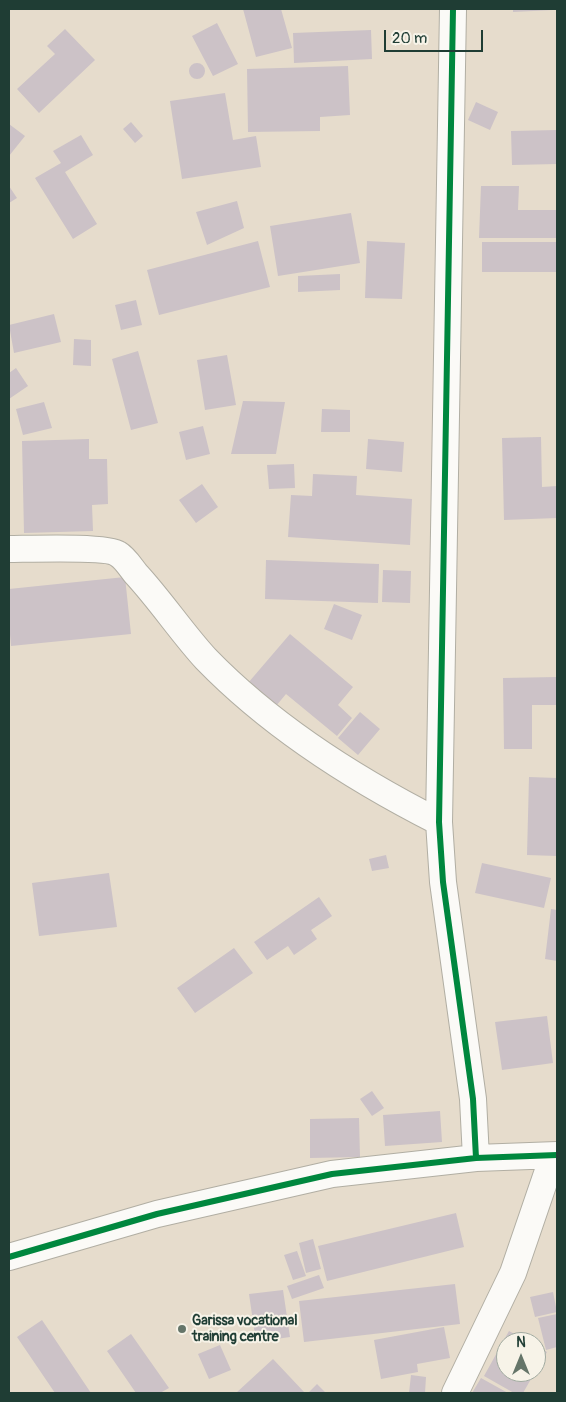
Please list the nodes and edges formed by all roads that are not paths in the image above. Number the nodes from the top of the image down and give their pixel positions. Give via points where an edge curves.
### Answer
1 (453, 9) edge
2 (9, 549) edge
3 (439, 822) junction
4 (555, 1156) edge
5 (476, 1158) junction
6 (9, 1257) edge
7 (455, 1393) edge

1 - 3 street
2 - 3 street via 95,549 118,553 205,658 258,707 308,744 392,798
3 - 5 street via 443,882 473,1099
4 - 5 street
4 - 7 street via 513,1273
5 - 6 street via 332,1174 157,1214

